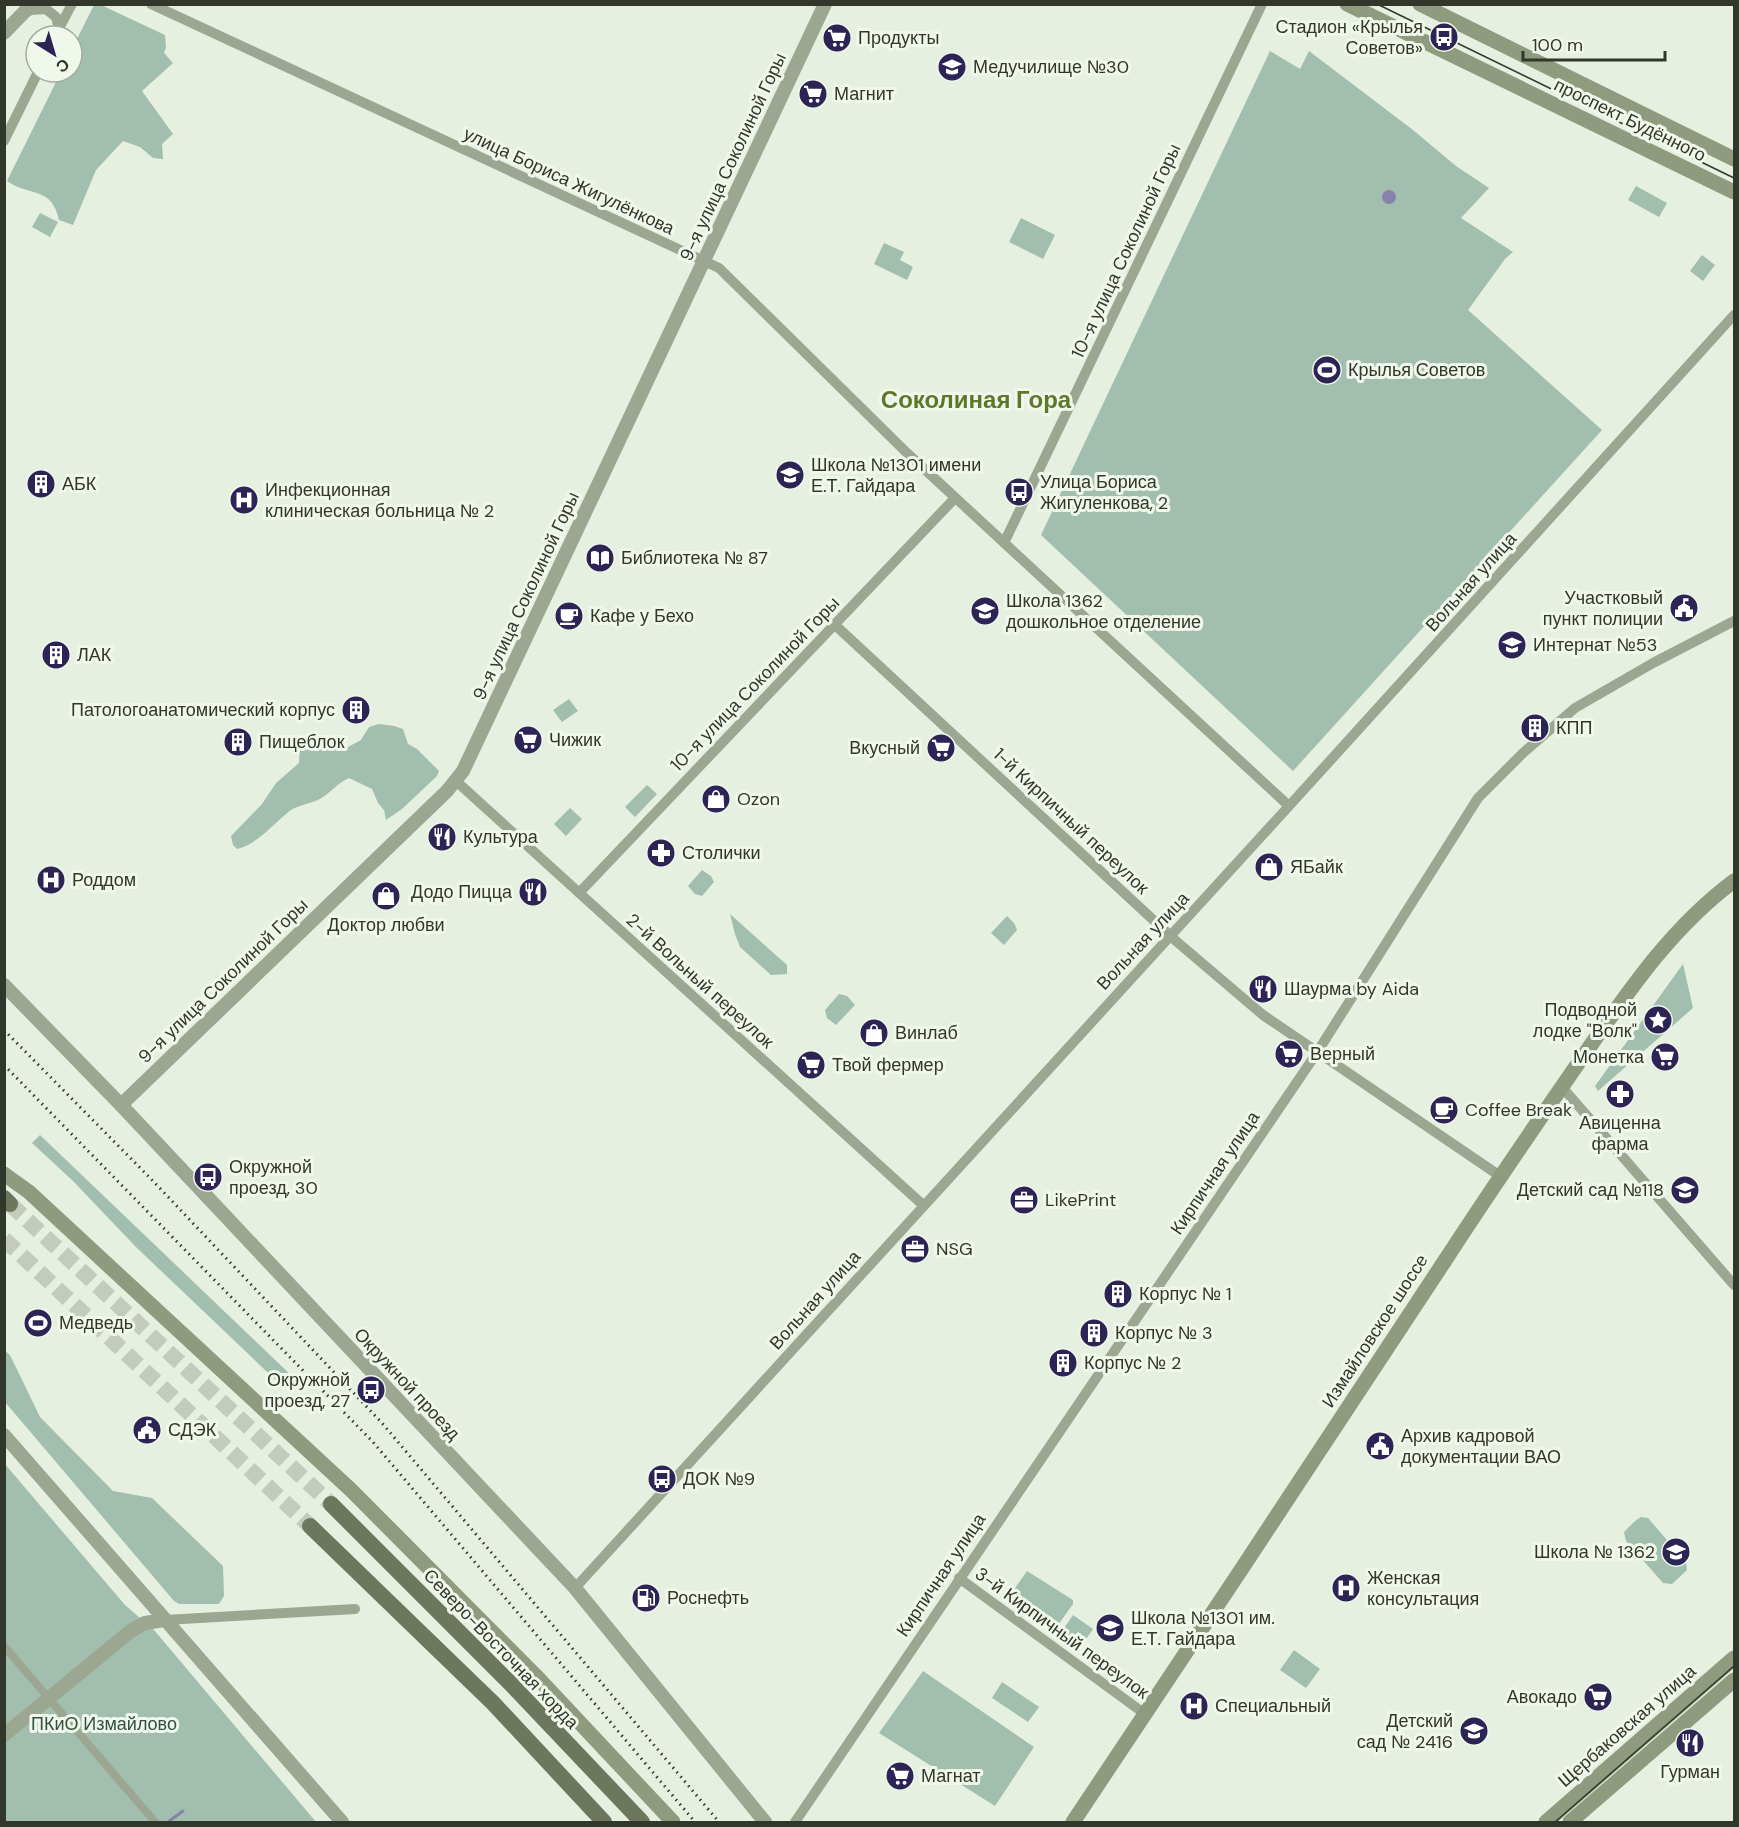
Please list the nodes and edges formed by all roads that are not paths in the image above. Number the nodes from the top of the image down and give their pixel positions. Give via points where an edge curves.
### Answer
1 (32, 4) edge
2 (72, 4) edge
3 (151, 4) edge
4 (825, 4) edge
5 (1262, 4) edge
6 (1347, 4) edge
7 (1420, 4) edge
8 (22, 15) junction
9 (56, 24) edge
10 (61, 24) edge
11 (4, 33) edge
12 (32, 84) edge
13 (4, 141) edge
14 (1734, 159) edge
15 (1734, 192) edge
16 (703, 261) junction
17 (1734, 315) edge
18 (955, 498) junction
19 (1004, 543) junction
20 (1734, 621) edge
21 (834, 624) junction
22 (456, 781) junction
23 (1290, 806) junction
24 (1734, 881) edge
25 (579, 893) junction
26 (1170, 936) junction
27 (4, 985) edge
28 (1318, 1051) junction
29 (1562, 1087) junction
30 (121, 1105) junction
31 (4, 1174) edge
32 (1500, 1176) junction
33 (923, 1205) junction
34 (1734, 1285) edge
35 (4, 1435) edge
36 (331, 1504) tunnel mouth
37 (310, 1526) tunnel mouth
38 (959, 1578) junction
39 (575, 1588) junction
40 (355, 1609) dead end
41 (165, 1620) junction
42 (4, 1646) edge
43 (1734, 1658) edge
44 (1720, 1671) junction
45 (1733, 1684) edge
46 (49, 1698) junction
47 (1145, 1714) junction
48 (4, 1735) edge
49 (155, 1822) edge
50 (342, 1822) edge
51 (604, 1822) edge
52 (642, 1822) edge
53 (673, 1822) edge
54 (765, 1822) edge
55 (795, 1822) edge
56 (1073, 1822) edge
57 (1546, 1822) edge
58 (1570, 1822) edge

1 - 8 street
2 - 10 street
3 - 16 street, улица Бориса Жигулёнкова
4 - 16 street, 9-я улица Соколиной Горы
5 - 19 street, 10-я улица Соколиной Горы
6 - 15 main road, проспект Будённого
7 - 14 main road, проспект Будённого
8 - 9 street via 46,9 56,17
8 - 11 street
12 - 13 street
16 - 18 street, улица Бориса Жигулёнкова via 720,268
16 - 22 street, 9-я улица Соколиной Горы
17 - 23 street, Вольная улица
18 - 19 street, улица Бориса Жигулёнкова
18 - 21 street, 10-я улица Соколиной Горы
19 - 23 street, улица Бориса Жигулёнкова
20 - 28 street, Кирпичная улица via 1575,708 1478,798
21 - 25 street, 10-я улица Соколиной Горы
21 - 26 street, 1-й Кирпичный переулок
22 - 25 street, 2-й Вольный переулок
22 - 30 street, 9-я улица Соколиной Горы
23 - 26 street, Вольная улица
24 - 29 main road, Измайловское шоссе via 1660,951
25 - 33 street, 2-й Вольный переулок
26 - 28 street, 1-й Кирпичный переулок via 1263,1015
26 - 33 street, Вольная улица
27 - 30 street, Окружной проезд
28 - 32 street, 1-й Кирпичный переулок
28 - 38 street, Кирпичная улица
29 - 32 main road, Измайловское шоссе
29 - 34 street
30 - 39 street, Окружной проезд
31 - 53 main road via 30,1192 351,1490 536,1676
32 - 47 main road, Измайловское шоссе
33 - 39 street, Вольная улица
35 - 41 street
36 - 52 main road, Северо-Восточная хорда
37 - 51 main road via 493,1703
38 - 47 street, 3-й Кирпичный переулок
38 - 55 street, Кирпичная улица
39 - 54 street, Окружной проезд
40 - 41 street
41 - 46 street via 138,1626
41 - 50 street
42 - 46 street
43 - 44 main road, Щербаковская улица
44 - 45 street
44 - 57 main road, Щербаковская улица
45 - 58 main road, Щербаковская улица
46 - 48 street
46 - 49 street
47 - 56 main road, Измайловское шоссе

